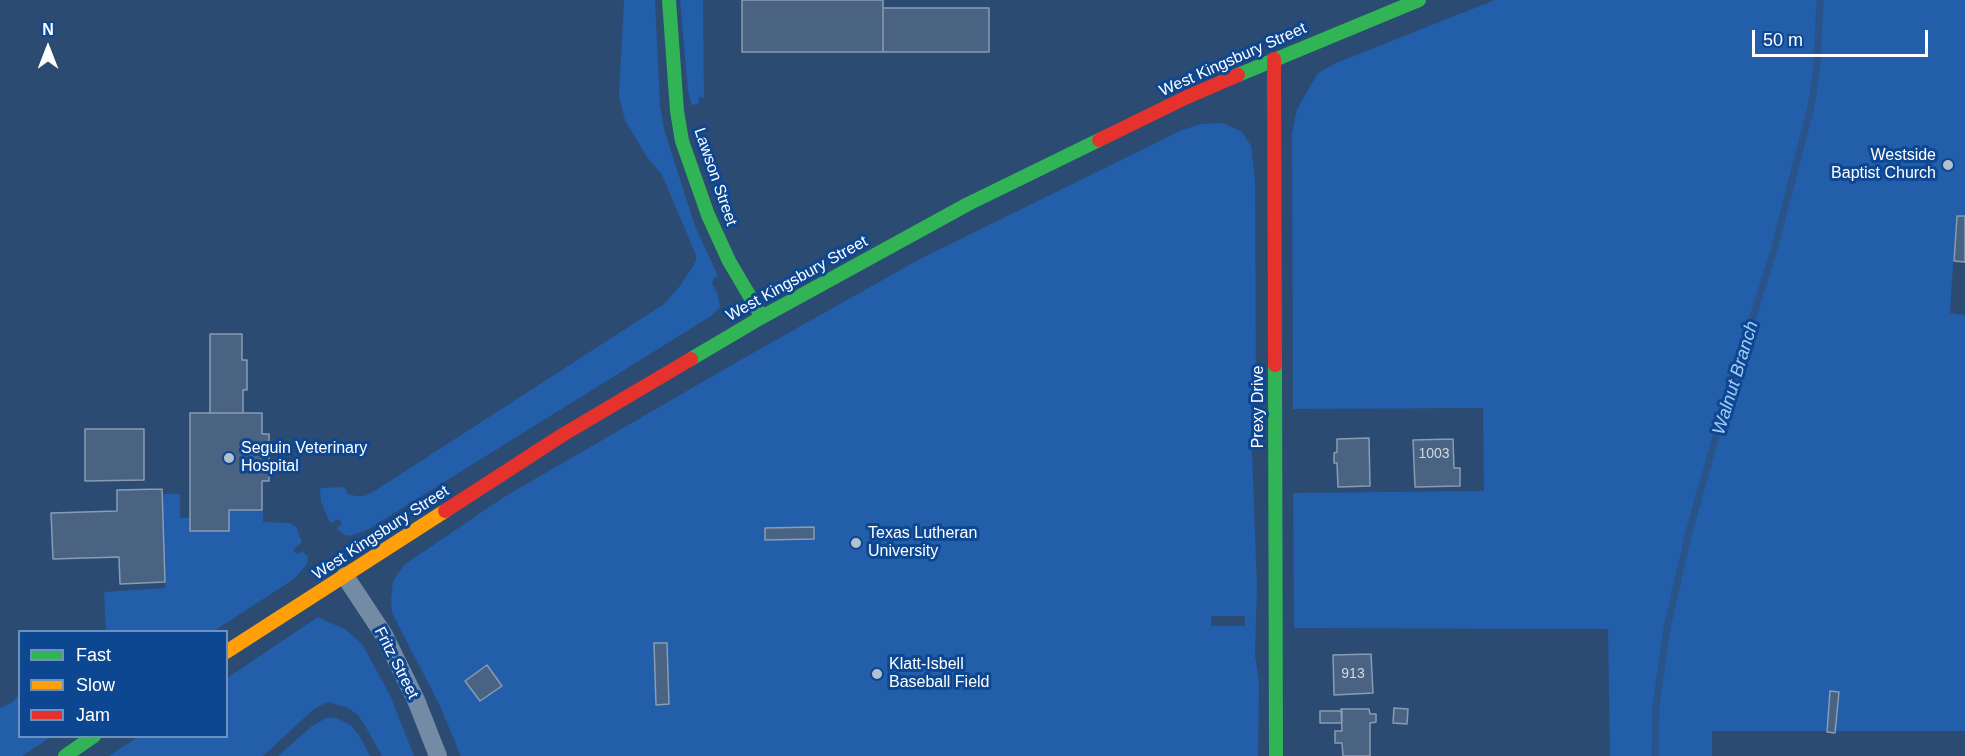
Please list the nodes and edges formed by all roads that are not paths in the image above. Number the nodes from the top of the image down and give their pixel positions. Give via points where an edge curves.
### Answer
1 (669, 0) edge
2 (1419, 0) edge
3 (1274, 59) junction
4 (762, 317) junction
5 (345, 576) junction
6 (228, 651) edge
7 (91, 738) edge
8 (65, 756) edge
9 (438, 756) edge
10 (1276, 756) edge

1 - 4 main road, Lawson Street via 682,141 708,216
2 - 3 main road, West Kingsbury Street
3 - 4 main road, West Kingsbury Street via 968,204
3 - 10 main road, Prexy Drive
4 - 5 main road, West Kingsbury Street via 564,434
5 - 6 main road, West Kingsbury Street
5 - 9 street, Fritz Street via 384,635
7 - 8 main road

